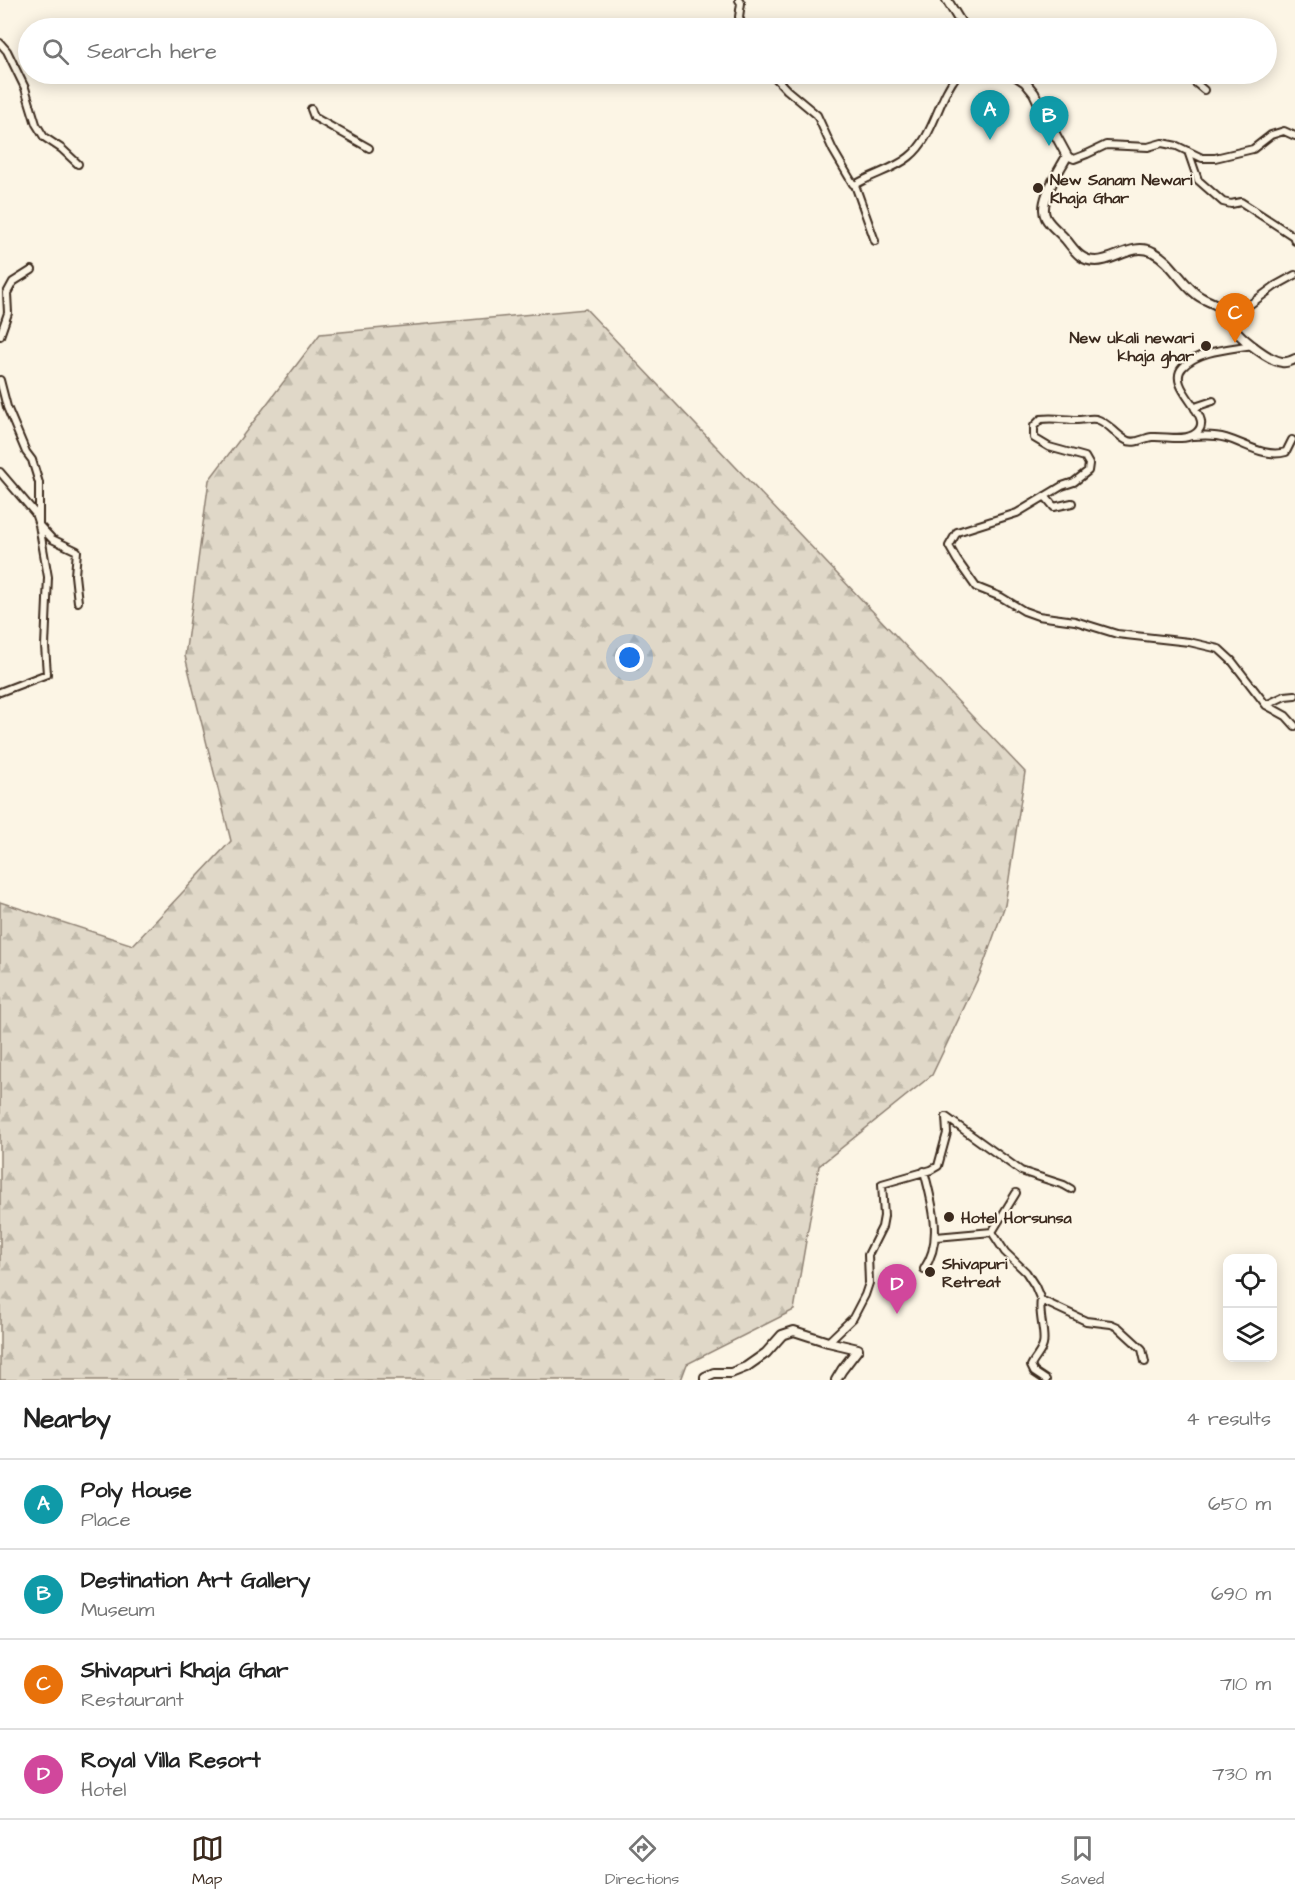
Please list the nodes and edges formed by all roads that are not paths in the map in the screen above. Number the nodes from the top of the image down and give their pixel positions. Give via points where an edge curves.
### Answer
1 (738, 0) edge
2 (947, 0) edge
3 (738, 18) edge
4 (958, 18) edge
5 (0, 43) edge
6 (18, 74) edge
7 (23, 84) edge
8 (781, 84) edge
9 (950, 84) edge
10 (1027, 84) edge
11 (1197, 84) edge
12 (1204, 90) dead end
13 (311, 109) dead end
14 (1295, 136) edge
15 (369, 148) dead end
16 (1187, 150) junction
17 (1067, 156) junction
18 (78, 164) dead end
19 (855, 184) junction
20 (875, 241) dead end
21 (1295, 241) edge
22 (32, 270) dead end
23 (1295, 275) edge
24 (1229, 321) junction
25 (0, 336) edge
26 (1252, 345) junction
27 (1295, 359) edge
28 (0, 380) edge
29 (1213, 401) dead end
30 (1195, 408) junction
31 (1192, 436) junction
32 (1292, 440) dead end
33 (0, 472) edge
34 (1045, 496) junction
35 (1072, 503) dead end
36 (39, 525) junction
37 (78, 602) dead end
38 (0, 692) edge
39 (1295, 695) edge
40 (1266, 705) junction
41 (1295, 726) edge
42 (924, 1171) junction
43 (1071, 1189) dead end
44 (1016, 1193) dead end
45 (992, 1232) junction
46 (936, 1237) junction
47 (924, 1269) dead end
48 (1041, 1300) junction
49 (828, 1342) junction
50 (1145, 1362) dead end
51 (705, 1380) edge
52 (836, 1380) edge
53 (1046, 1380) edge

1 - 3 street
2 - 4 street
5 - 6 street
7 - 18 street via 44,137
8 - 19 street via 817,115
9 - 19 street via 926,138 910,156
10 - 17 street
11 - 12 street
13 - 15 street via 314,117
14 - 16 street via 1284,131 1253,148 1215,158 1202,158
16 - 17 street via 1162,143 1148,147 1106,145 1074,159
16 - 21 street via 1196,177 1223,202 1241,202
17 - 24 street via 1042,208 1046,218 1078,254 1095,261 1137,249 1152,251 1193,292 1219,306
19 - 20 street
22 - 25 street via 13,282 8,292 8,313
23 - 24 street
24 - 26 street
26 - 27 street via 1276,361
26 - 30 street via 1211,353 1183,367 1180,378 1184,393
28 - 36 street via 7,407 39,483
29 - 30 street
30 - 31 street via 1202,422
31 - 32 street via 1228,438 1275,455 1286,452
31 - 34 street via 1128,442 1096,419 1041,419 1034,426 1034,438 1049,447 1085,457 1089,464 1088,471 1074,482
33 - 36 street via 35,513
34 - 35 street via 1054,507
34 - 40 street via 1017,513 957,532 949,546 976,587 1038,616 1075,621 1117,634 1219,649
36 - 37 street via 51,539 77,551
36 - 38 street via 48,577 47,674
39 - 40 street
40 - 41 street
42 - 43 street via 938,1166 947,1133 946,1117 1021,1172
42 - 46 street
42 - 49 street via 882,1184 884,1216 868,1255 869,1283 865,1295 853,1318
44 - 45 street
45 - 46 street
45 - 48 street via 1005,1252 1026,1272
46 - 47 street via 934,1251
48 - 50 street via 1086,1321 1118,1327 1142,1349
48 - 53 street via 1043,1347 1031,1366
49 - 51 street via 787,1332 746,1367 731,1373 714,1373
49 - 52 street via 858,1349

